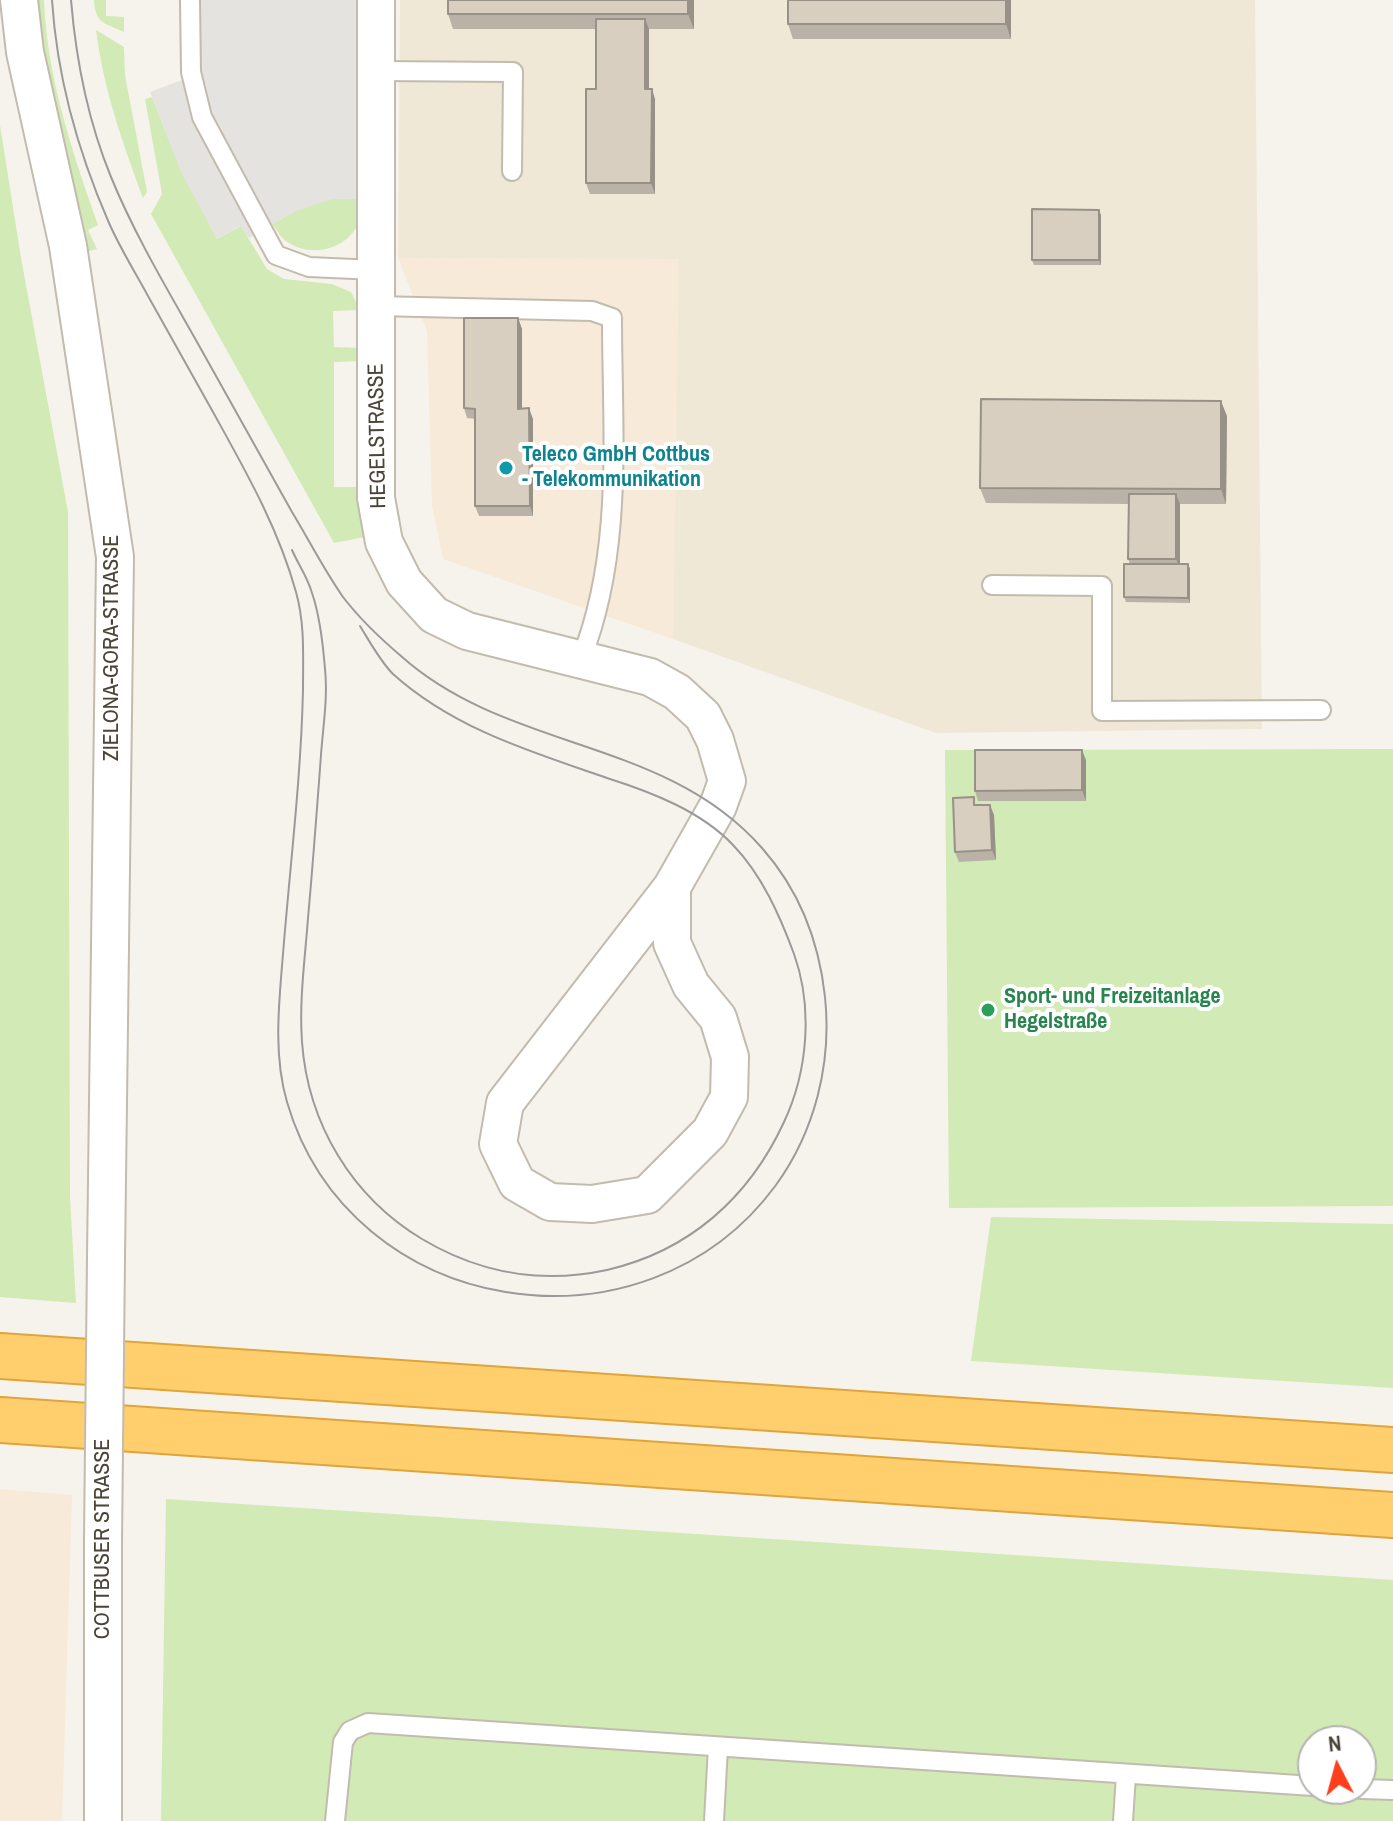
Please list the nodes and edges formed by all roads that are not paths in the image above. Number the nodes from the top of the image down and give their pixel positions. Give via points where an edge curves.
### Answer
1 (19, 0) edge
2 (190, 0) edge
3 (376, 0) edge
4 (376, 71) junction
5 (512, 171) dead end
6 (376, 270) junction
7 (376, 306) junction
8 (992, 585) dead end
9 (581, 659) junction
10 (1321, 710) dead end
11 (672, 887) junction
12 (106, 1257) joint
13 (0, 1356) edge
14 (0, 1420) edge
15 (1393, 1450) edge
16 (1393, 1515) edge
17 (718, 1747) junction
18 (1126, 1775) junction
19 (1297, 1785) edge
20 (103, 1821) edge
21 (335, 1821) edge
22 (714, 1821) edge
23 (1123, 1821) edge

1 - 12 street, ZIELONA-GORA-STRASSE via 25,52 68,246 115,557
2 - 6 lane via 191,72 202,117 276,255 309,267
3 - 4 street, HEGELSTRASSE
4 - 5 lane via 513,72
4 - 6 street, HEGELSTRASSE
6 - 7 street, HEGELSTRASSE
7 - 9 street, HEGELSTRASSE via 376,498 384,542 404,582 434,615 467,631
7 - 9 lane via 592,311 612,318 612,523 596,622
8 - 10 lane via 1102,586 1102,711
9 - 11 street, HEGELSTRASSE via 650,677 677,692 703,716 715,740 727,781
11 - 11 street, HEGELSTRASSE via 505,1103 498,1144 517,1183 550,1202 592,1204 647,1195 710,1132 729,1097 730,1057 718,1018 691,985 672,943
12 - 20 street, COTTBUSER STRASSE, bridge
13 - 15 highway
14 - 16 highway
17 - 18 lane
17 - 21 lane via 368,1723 350,1731 343,1742
17 - 22 lane
18 - 19 lane
18 - 23 lane

